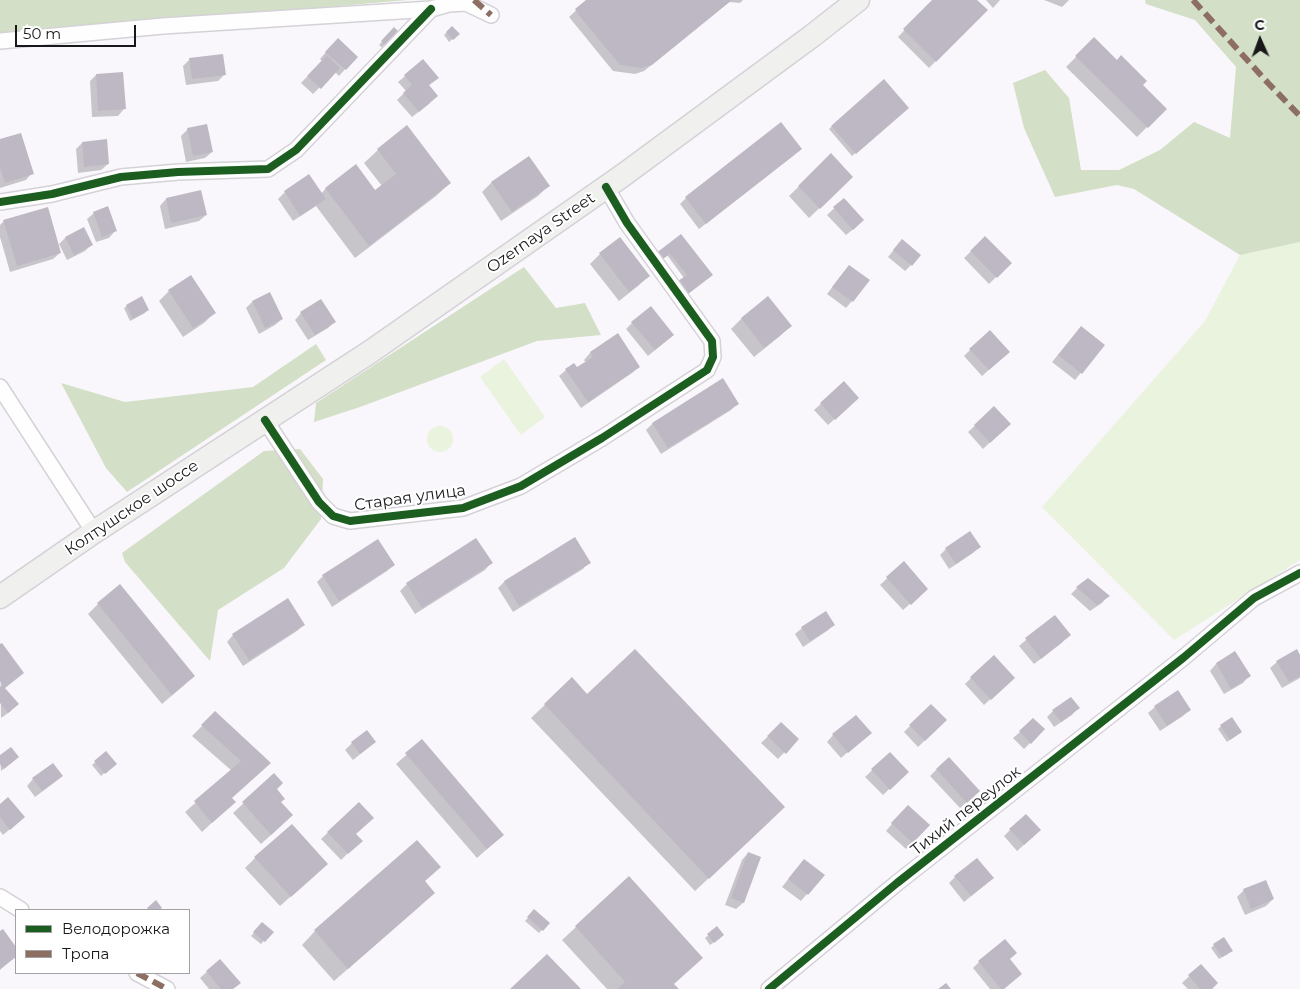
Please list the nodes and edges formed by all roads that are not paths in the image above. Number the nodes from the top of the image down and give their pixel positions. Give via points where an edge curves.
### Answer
1 (858, 0) edge
2 (431, 9) junction
3 (491, 15) dead end
4 (0, 41) edge
5 (606, 188) junction
6 (0, 202) edge
7 (0, 387) edge
8 (265, 420) junction
9 (94, 532) junction
10 (1300, 573) edge
11 (0, 597) edge
12 (0, 897) edge
13 (19, 909) edge
14 (138, 974) edge
15 (166, 989) edge
16 (769, 989) edge

1 - 5 main road, Ozernaya Street
2 - 3 street via 466,3
2 - 4 street via 163,26
2 - 6 street via 296,150 268,169 178,172 121,178
5 - 8 main road, Ozernaya Street via 370,352
5 - 8 street, Старая улица via 627,223 712,342 713,356 706,370 522,486 463,508 350,521 333,516 319,502
7 - 9 street
8 - 9 main road, Колтушское шоссе
9 - 11 main road, Колтушское шоссе
10 - 16 street, Тихий переулок via 1254,598
12 - 13 street
14 - 15 street

